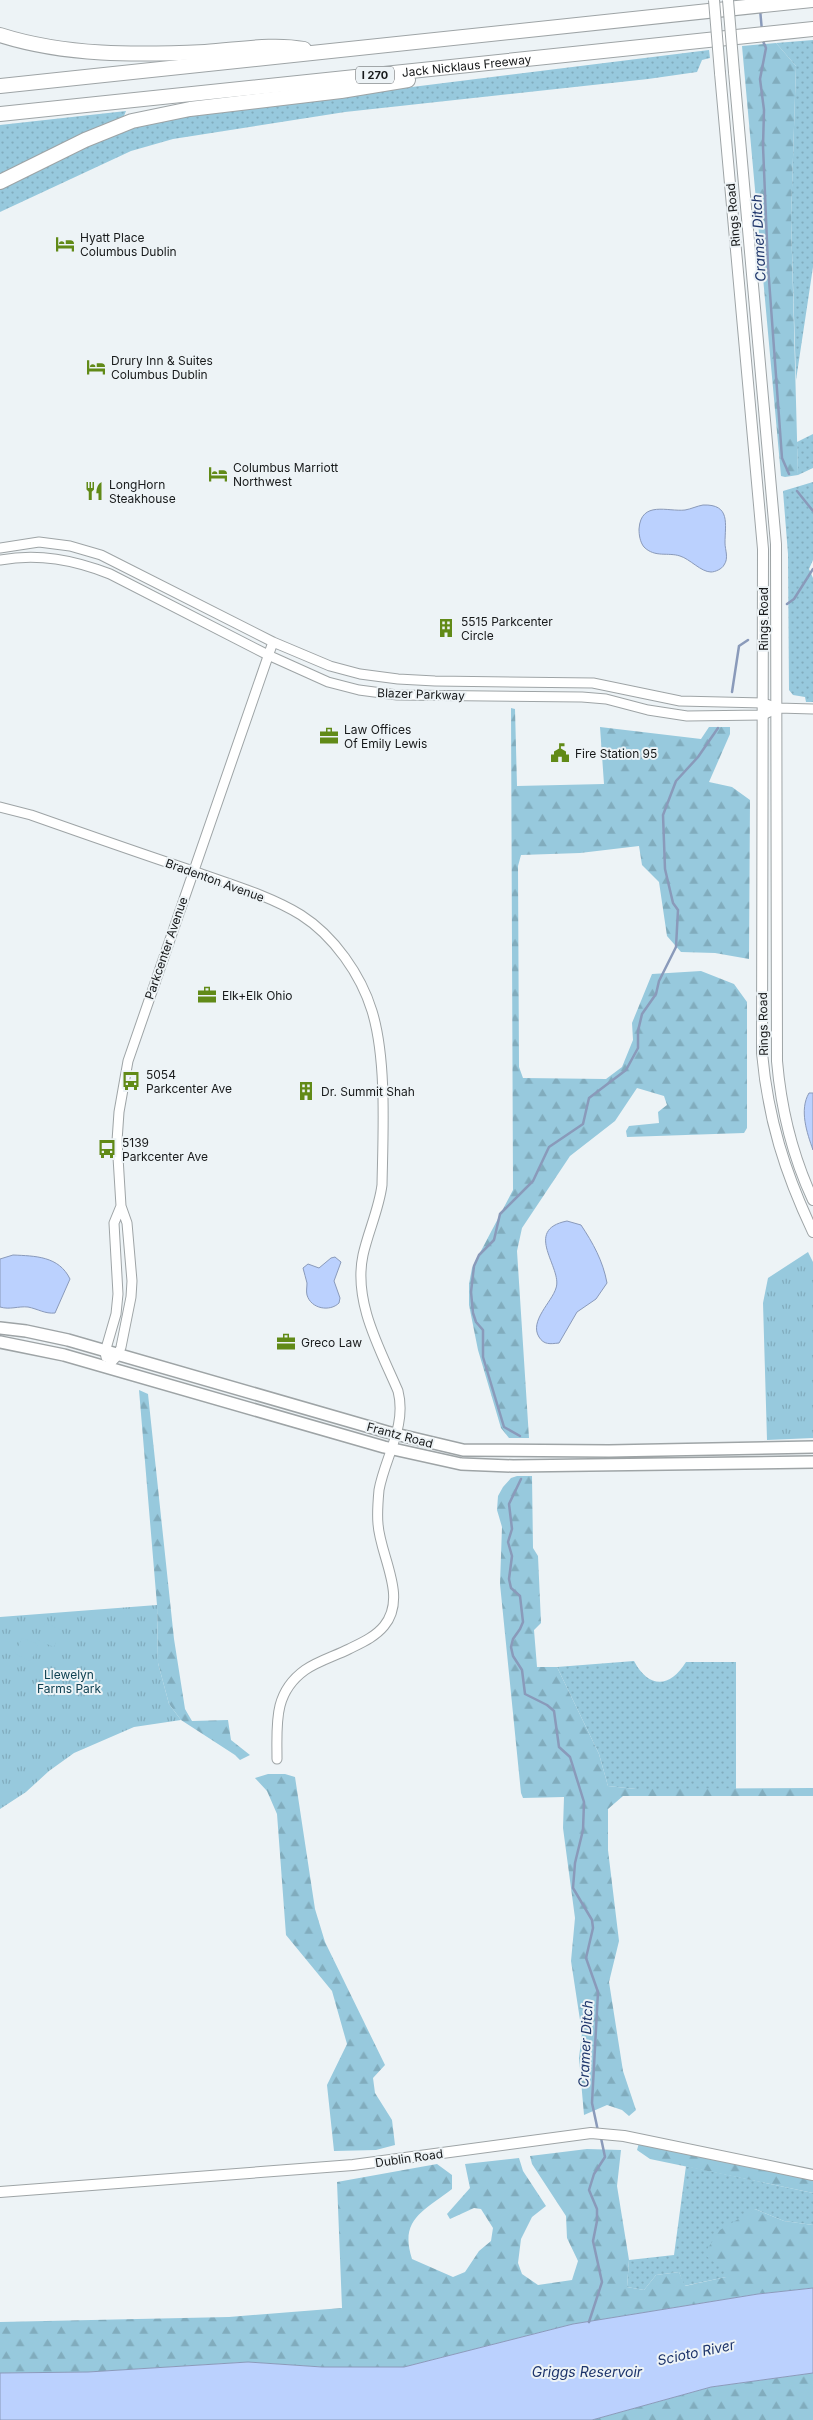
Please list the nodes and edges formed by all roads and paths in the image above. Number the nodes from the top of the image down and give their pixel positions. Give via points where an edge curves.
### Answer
1 (714, 0) edge
2 (728, 0) edge
3 (812, 0) edge
4 (813, 29) edge
5 (0, 35) edge
6 (322, 52) junction
7 (492, 62) junction
8 (0, 86) edge
9 (0, 114) edge
10 (0, 182) edge
11 (0, 548) edge
12 (0, 560) edge
13 (273, 642) junction
14 (268, 655) junction
15 (763, 703) junction
16 (778, 708) junction
17 (813, 709) edge
18 (763, 715) junction
19 (0, 807) edge
20 (192, 871) junction
21 (813, 1200) edge
22 (121, 1206) junction
23 (813, 1232) edge
24 (0, 1328) edge
25 (0, 1342) edge
26 (105, 1352) junction
27 (118, 1355) junction
28 (107, 1367) junction
29 (396, 1435) junction
30 (813, 1447) edge
31 (392, 1449) junction
32 (813, 1462) edge
33 (277, 1759) dead end
34 (813, 2175) edge
35 (0, 2192) edge

1 - 15 main road, Rings Road, bridge via 763,549
2 - 16 main road, Rings Road, bridge via 776,544
3 - 6 highway, I 270
4 - 7 highway, Jack Nicklaus Freeway / I 270
5 - 6 highway via 40,46 93,52 205,52 288,46
6 - 8 highway, I 270
7 - 9 highway, Jack Nicklaus Freeway / I 270
7 - 10 highway via 441,75 190,109 132,121
11 - 13 street, Blazer Parkway via 39,542 101,555
12 - 14 street, Blazer Parkway via 37,557 84,564 110,574
13 - 14 street, Parkcenter Avenue
13 - 15 street, Blazer Parkway via 343,670 398,679 605,684 680,701
14 - 18 street, Blazer Parkway via 328,682 397,695 582,697 606,699 676,716
14 - 20 street, Parkcenter Avenue
15 - 16 street, Blazer Parkway
15 - 18 main road, Rings Road
16 - 17 street, Blazer Parkway
16 - 18 street, Blazer Parkway
16 - 21 main road, Rings Road via 777,1061 783,1106 798,1163
18 - 23 main road, Rings Road via 764,1073 772,1122 784,1165
19 - 20 street, Bradenton Avenue
20 - 22 street, Parkcenter Avenue via 124,1081 117,1141
20 - 29 street, Bradenton Avenue via 252,891 302,916 329,939 348,962 372,1010 381,1059 382,1185 363,1254 360,1283 364,1306 399,1396 401,1409
22 - 26 street, Parkcenter Avenue via 114,1223 116,1314
22 - 27 street, Parkcenter Avenue via 127,1223 132,1282 129,1315
24 - 26 main road, Frantz Road via 26,1331
25 - 28 main road, Frantz Road
26 - 27 main road, Frantz Road
26 - 28 street, Parkcenter Avenue
27 - 28 street, Parkcenter Avenue
27 - 29 main road, Frantz Road
28 - 31 main road, Frantz Road
29 - 30 main road, Frantz Road via 454,1448 485,1451
29 - 31 street, Bradenton Avenue
31 - 32 main road, Frantz Road via 453,1463 484,1466
31 - 33 street, Bradenton Avenue via 380,1490 378,1525 392,1582 394,1605 384,1626 367,1640 306,1670 286,1688 278,1713
34 - 35 main road, Dublin Road via 617,2134 572,2134 353,2165

